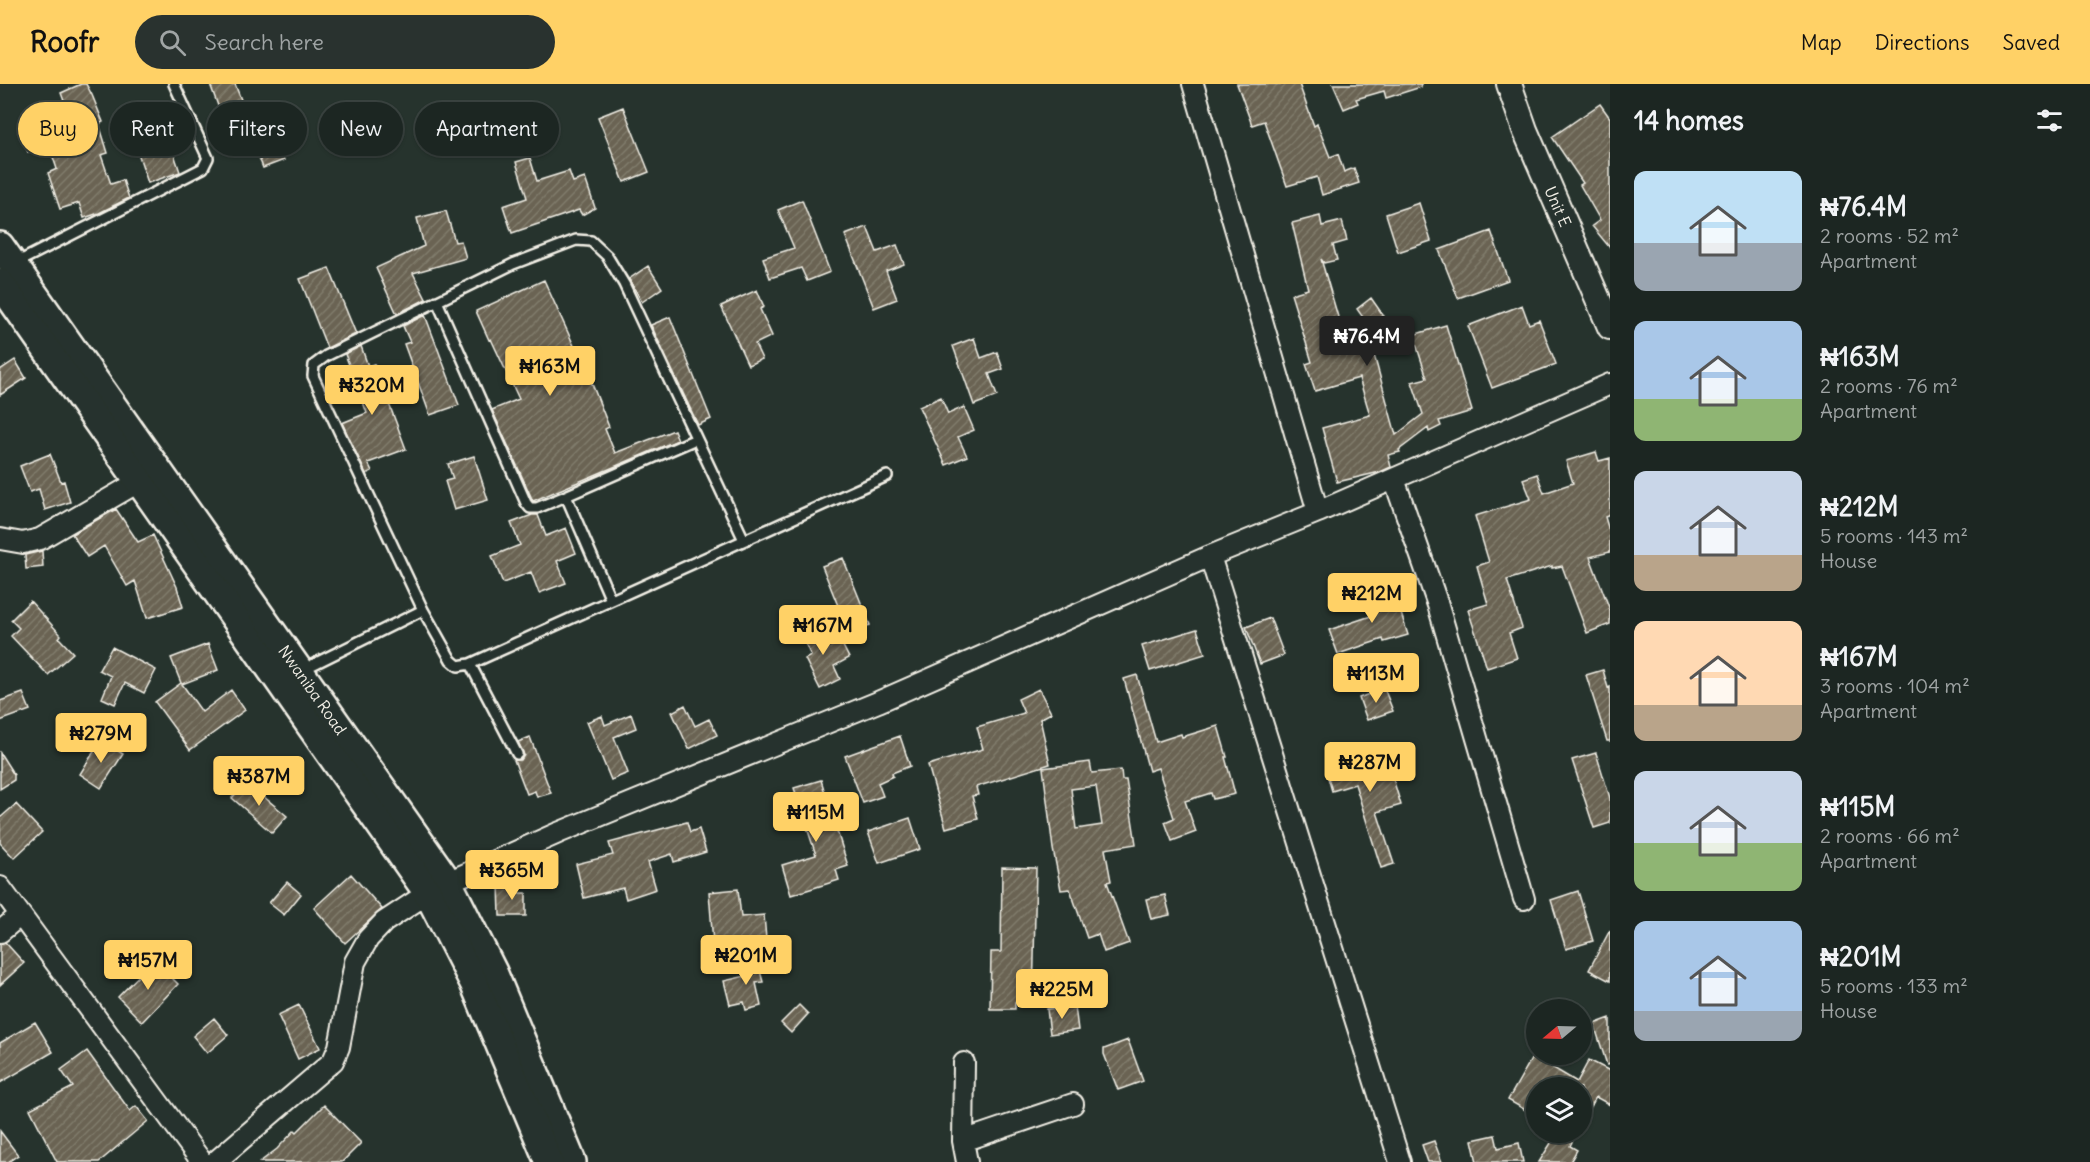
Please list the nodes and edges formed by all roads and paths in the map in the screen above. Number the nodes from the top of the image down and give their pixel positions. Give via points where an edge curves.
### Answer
1 (174, 84) edge
2 (1193, 84) edge
3 (1511, 85) edge
4 (4, 264) edge
5 (437, 301) junction
6 (1610, 327) edge
7 (1610, 384) edge
8 (696, 439) junction
9 (887, 476) dead end
10 (1394, 479) junction
11 (140, 481) junction
12 (566, 496) junction
13 (1318, 512) junction
14 (0, 539) edge
15 (744, 540) junction
16 (1210, 556) junction
17 (611, 600) junction
18 (423, 610) junction
19 (471, 664) junction
20 (300, 670) junction
21 (517, 754) dead end
22 (0, 887) edge
23 (438, 887) junction
24 (1524, 899) dead end
25 (19, 916) junction
26 (0, 932) edge
27 (964, 1063) dead end
28 (1073, 1104) dead end
29 (963, 1141) junction
30 (202, 1162) edge
31 (215, 1162) edge
32 (549, 1162) edge
33 (572, 1162) edge
34 (967, 1162) edge
35 (1400, 1162) edge

1 - 4 lane via 208,158 202,168
2 - 13 street
3 - 6 street, Unit E via 1525,130
4 - 11 main road
4 - 20 main road, Nwaniba Road
5 - 8 lane via 513,264 576,240 591,241 607,256 624,284
5 - 12 lane via 526,503 537,508
5 - 18 lane via 326,356 314,364 313,376
7 - 10 street
8 - 12 lane
8 - 15 lane
9 - 15 lane
10 - 13 street
10 - 24 street via 1438,605
11 - 14 street via 40,539 23,543
11 - 23 main road
12 - 17 lane
13 - 16 street
15 - 17 lane
16 - 23 street via 878,702 558,833
16 - 35 street
17 - 19 lane
18 - 19 lane via 451,660 458,666
18 - 20 lane
19 - 21 lane
20 - 23 main road, Nwaniba Road
22 - 25 street
23 - 31 street via 384,922 368,939 355,962 333,1061
23 - 32 main road
23 - 33 main road, Nwaniba Road via 493,972
25 - 26 street
25 - 30 street
27 - 29 street
28 - 29 street
29 - 34 street

